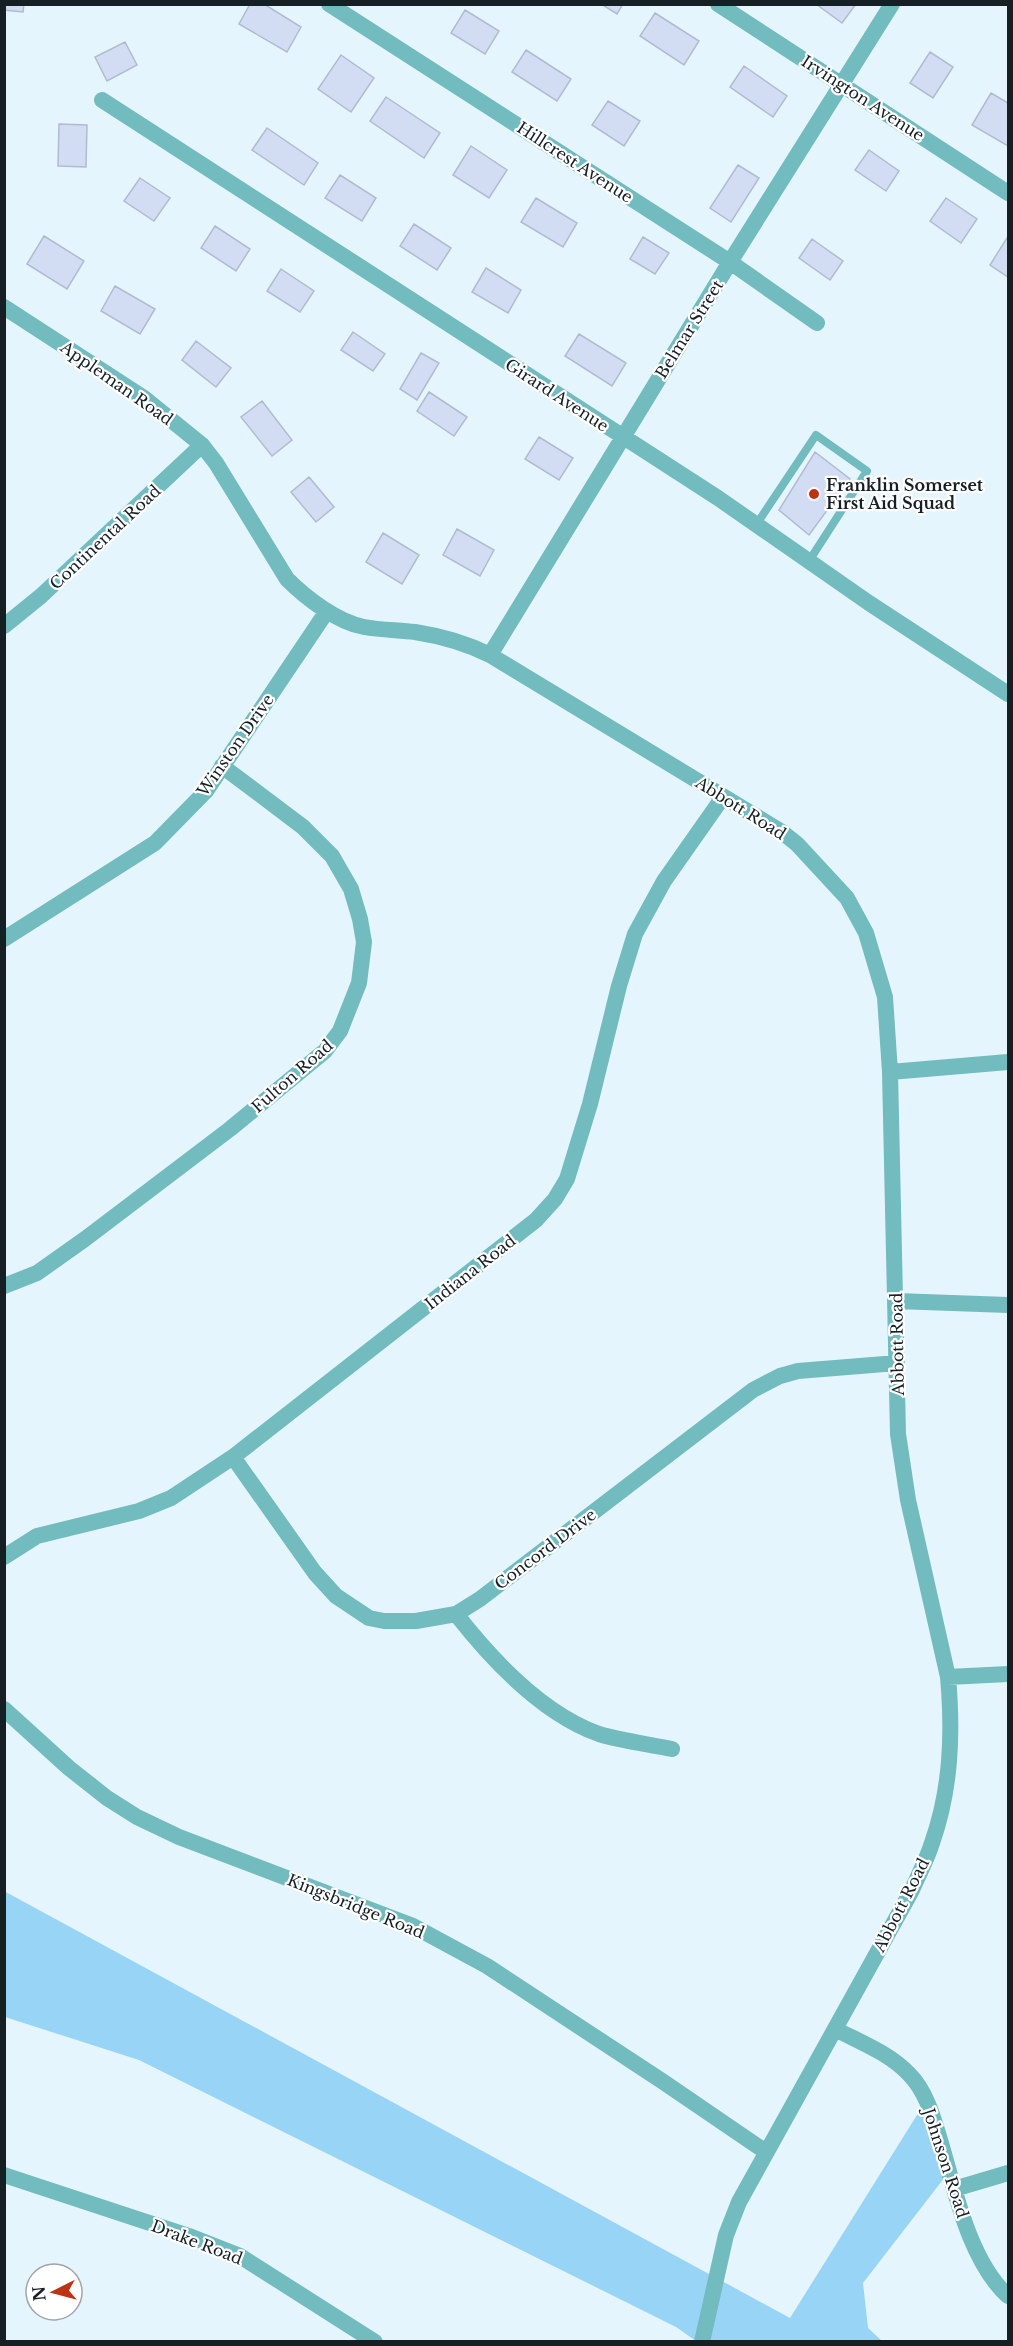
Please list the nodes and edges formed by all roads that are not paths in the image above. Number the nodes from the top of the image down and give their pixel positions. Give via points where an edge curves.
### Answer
1 (329, 4) edge
2 (718, 4) edge
3 (892, 4) edge
4 (842, 84) junction
5 (102, 100) dead end
6 (1008, 193) edge
7 (730, 262) junction
8 (4, 307) edge
9 (817, 323) dead end
10 (622, 438) junction
11 (202, 446) junction
12 (756, 525) junction
13 (809, 561) junction
14 (327, 611) junction
15 (4, 626) edge
16 (490, 655) junction
17 (1008, 694) edge
18 (222, 766) junction
19 (723, 797) junction
20 (4, 939) edge
21 (1008, 1062) edge
22 (890, 1072) junction
23 (4, 1286) edge
24 (896, 1301) junction
25 (1008, 1305) edge
26 (897, 1363) junction
27 (233, 1457) junction
28 (4, 1557) edge
29 (456, 1614) junction
30 (1008, 1674) edge
31 (948, 1677) junction
32 (4, 1709) edge
33 (672, 1749) dead end
34 (835, 2029) junction
35 (766, 2152) junction
36 (1008, 2173) edge
37 (4, 2175) edge
38 (954, 2189) junction
39 (1008, 2296) edge
40 (375, 2342) edge
41 (702, 2342) edge

1 - 7 street, Hillcrest Avenue
2 - 4 street, Irvington Avenue
3 - 4 street, Belmar Street
4 - 6 street, Irvington Avenue
4 - 7 street, Belmar Street
5 - 10 street, Girard Avenue
7 - 9 street, Hillcrest Avenue
7 - 10 street, Belmar Street
8 - 11 street, Appleman Road via 144,398
10 - 12 street, Girard Avenue
10 - 16 street, Belmar Street
11 - 14 street, Appleman Road via 287,579
11 - 15 street, Continental Road
12 - 13 street, Girard Avenue
12 - 13 lane via 816,435 867,471
13 - 17 street, Girard Avenue
14 - 16 street, Abbott Road via 362,627 417,633 473,646
14 - 18 street, Winston Drive
16 - 19 street, Abbott Road
18 - 20 street, Winston Drive via 206,791 155,843
18 - 23 street, Fulton Road via 303,827 332,856 351,889 364,942 359,983 340,1031 325,1051 230,1129 86,1239 38,1273
19 - 22 street, Abbott Road via 797,844 847,898 866,933 885,997
19 - 27 street, Indiana Road via 664,881 635,934 590,1104 567,1179 555,1199 536,1220
21 - 22 street
22 - 24 street, Abbott Road
24 - 25 street
24 - 26 street, Abbott Road
26 - 29 street, Concord Drive via 798,1371 753,1390
26 - 31 street, Abbott Road via 898,1434 908,1500
27 - 28 street, Indiana Road via 171,1498 139,1511 38,1536
27 - 29 street, Concord Drive via 315,1573 336,1596 369,1618 384,1622
29 - 33 street via 516,1681 566,1717 600,1734
30 - 31 street
31 - 34 street, Abbott Road via 950,1762 932,1843 912,1890
32 - 35 street, Kingsbridge Road via 107,1798 179,1837 413,1926 487,1966
34 - 35 street, Abbott Road
34 - 38 street, Johnson Road via 895,2061 910,2075 935,2123
35 - 41 street, Abbott Road via 726,2235
36 - 38 street
37 - 40 street, Drake Road via 240,2256
38 - 39 street, Johnson Road via 980,2258

